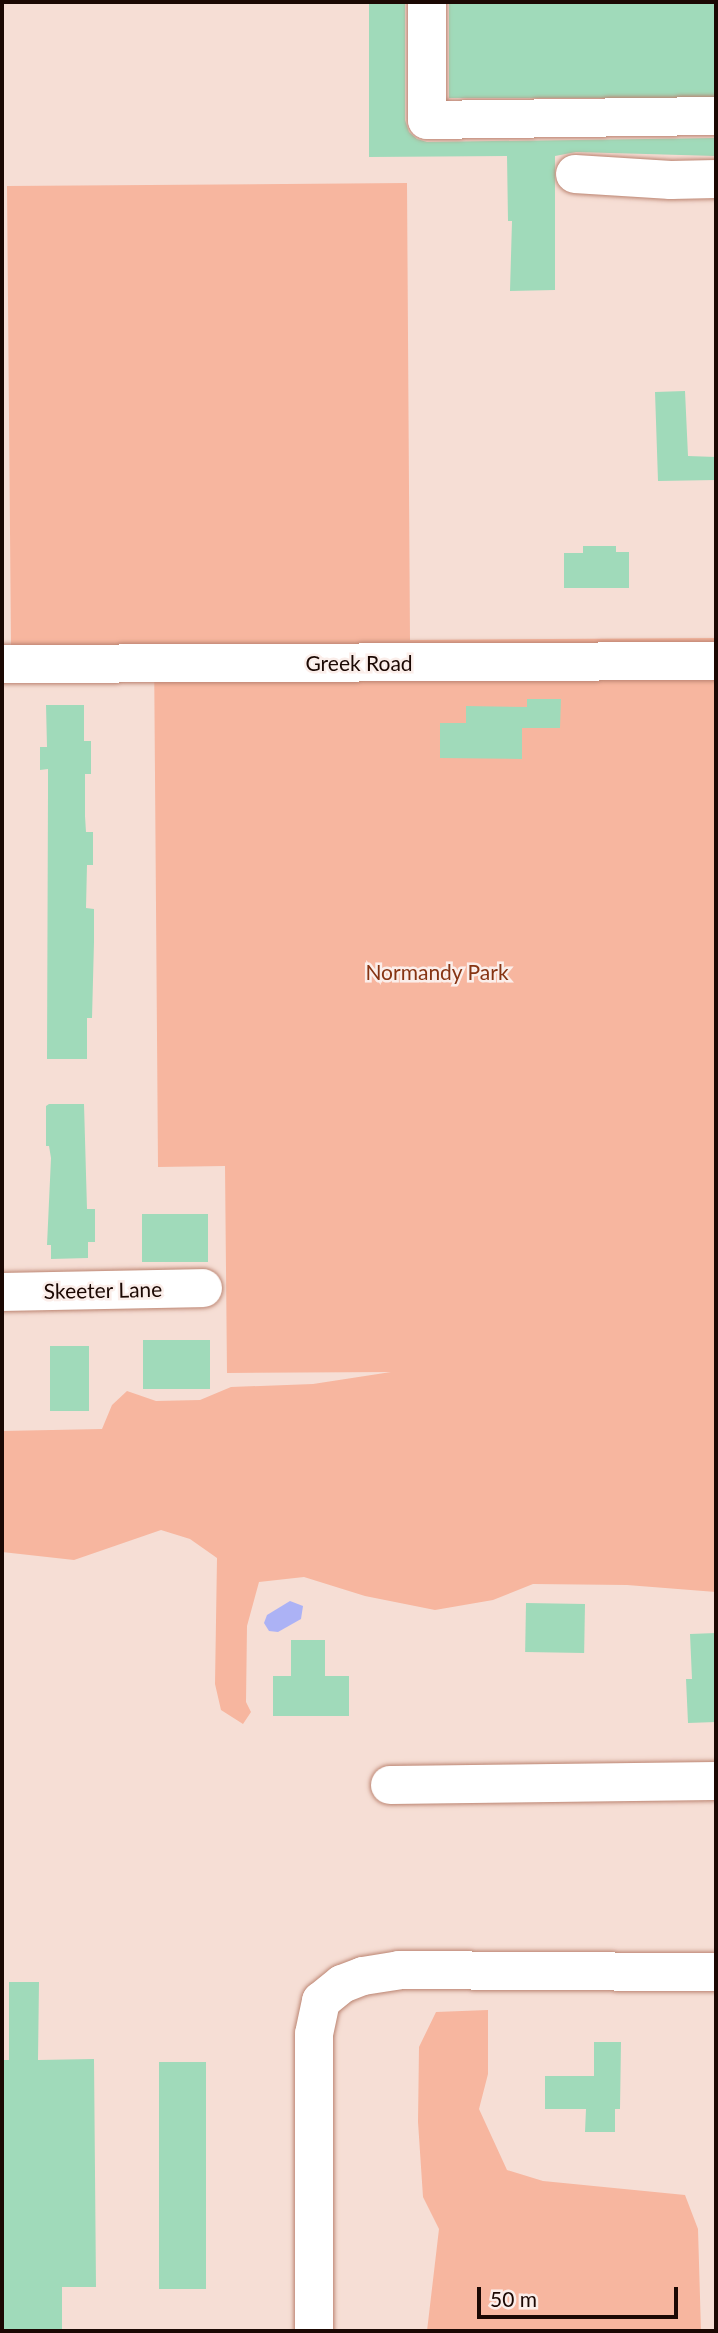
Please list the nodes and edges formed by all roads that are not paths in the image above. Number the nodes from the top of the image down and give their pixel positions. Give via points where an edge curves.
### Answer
1 (427, 2) edge
2 (716, 116) edge
3 (575, 174) dead end
4 (716, 179) edge
5 (716, 662) edge
6 (2, 664) edge
7 (203, 1288) dead end
8 (2, 1292) edge
9 (716, 1781) edge
10 (390, 1785) dead end
11 (716, 1972) edge
12 (314, 2331) edge

1 - 2 street via 427,120
3 - 4 street
5 - 6 street, Greek Road
7 - 8 street, Skeeter Lane
9 - 10 street
11 - 12 street via 399,1970 342,1984 321,2001 314,2034

